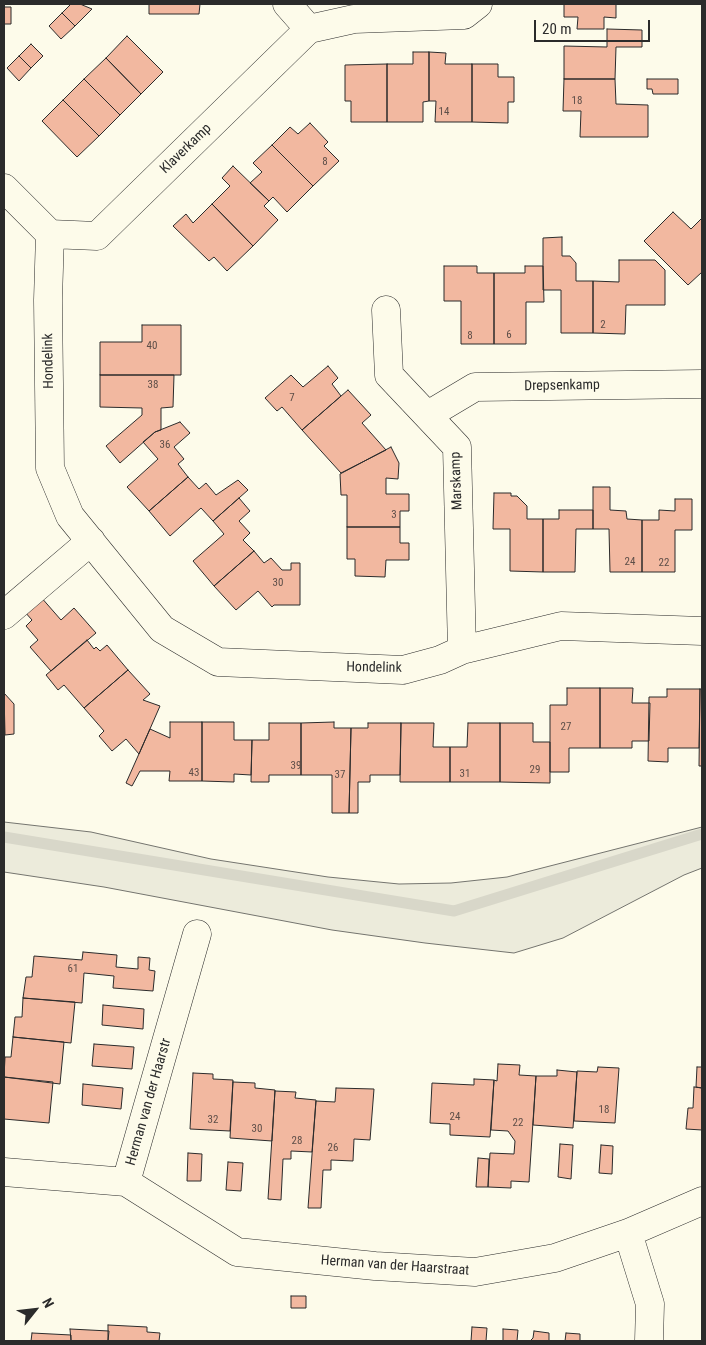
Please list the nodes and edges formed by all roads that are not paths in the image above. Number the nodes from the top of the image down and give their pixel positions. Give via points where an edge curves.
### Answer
1 (287, 4) edge
2 (478, 4) edge
3 (309, 29) junction
4 (4, 188) edge
5 (50, 234) junction
6 (386, 310) dead end
7 (702, 384) edge
8 (428, 415) junction
9 (91, 541) junction
10 (4, 615) edge
11 (702, 631) edge
12 (462, 650) junction
13 (197, 934) dead end
14 (4, 1172) edge
15 (126, 1182) junction
16 (702, 1201) edge
17 (628, 1233) junction
18 (650, 1341) edge

1 - 3 street
2 - 3 street via 464,15 354,19
3 - 5 street, Klaverkamp via 98,236
4 - 5 street
5 - 9 street, Hondelink via 50,468 70,516
6 - 8 street, Marskamp via 389,375
7 - 8 street, Drepsenkamp via 475,387
8 - 12 street, Marskamp via 457,447
9 - 10 street
9 - 12 street, Hondelink via 162,629 218,662 403,670
11 - 12 street, Hondelink via 561,626
13 - 15 street, Herman van der Haarstr
14 - 15 street, Herman van der Haarstr
15 - 17 street, Herman van der Haarstraat via 237,1252 475,1272 555,1258
16 - 17 street, Herman van der Haarstraat
17 - 18 street via 650,1304

